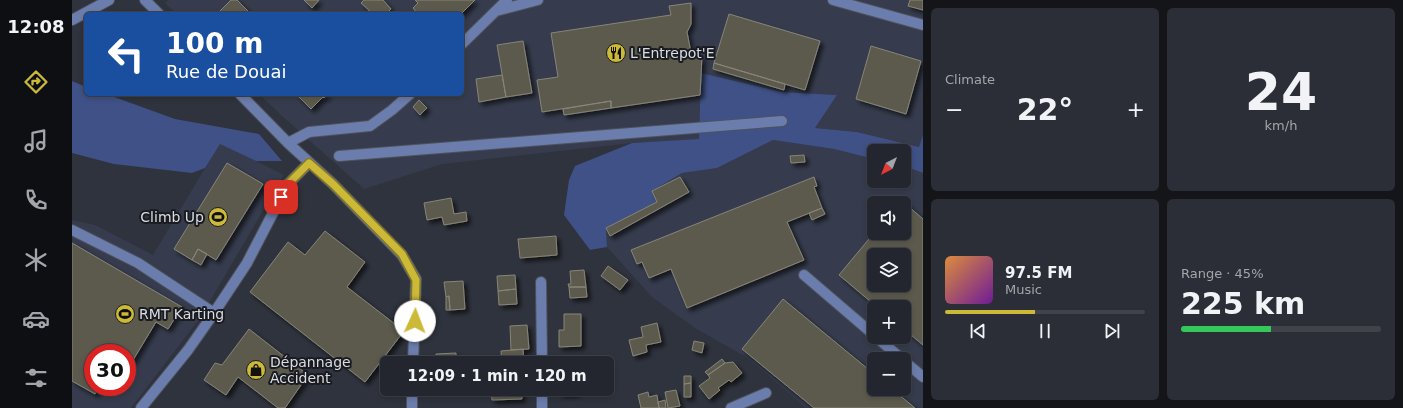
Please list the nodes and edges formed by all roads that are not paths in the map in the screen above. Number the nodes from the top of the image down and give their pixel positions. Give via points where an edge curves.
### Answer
1 (109, 0) edge
2 (145, 0) edge
3 (507, 0) edge
4 (538, 0) edge
5 (833, 0) edge
6 (496, 11) junction
7 (87, 12) edge
8 (157, 12) edge
9 (84, 14) edge
10 (72, 20) edge
11 (923, 25) edge
12 (464, 42) edge
13 (242, 96) edge
14 (408, 96) edge
15 (782, 121) dead end
16 (288, 142) junction
17 (340, 156) dead end
18 (309, 163) junction
19 (72, 230) edge
20 (804, 275) dead end
21 (541, 282) dead end
22 (214, 313) junction
23 (867, 329) edge
24 (884, 344) edge
25 (894, 352) edge
26 (413, 356) edge
27 (542, 356) edge
28 (911, 367) edge
29 (923, 378) edge
30 (766, 393) dead end
31 (412, 396) edge
32 (542, 396) edge
33 (141, 408) edge
34 (412, 408) edge
35 (542, 408) edge
36 (731, 408) edge

1 - 7 street
2 - 8 street
3 - 6 street
4 - 6 street
5 - 11 street
6 - 12 street
9 - 10 street
13 - 16 street
14 - 16 street via 370,126 309,132
15 - 17 street
16 - 18 street
18 - 22 street via 288,184 247,263
18 - 26 street via 402,254 416,280
19 - 22 street via 138,263
20 - 23 street
21 - 27 street
22 - 33 street
24 - 25 street
28 - 29 street
30 - 36 street
31 - 34 street
32 - 35 street

